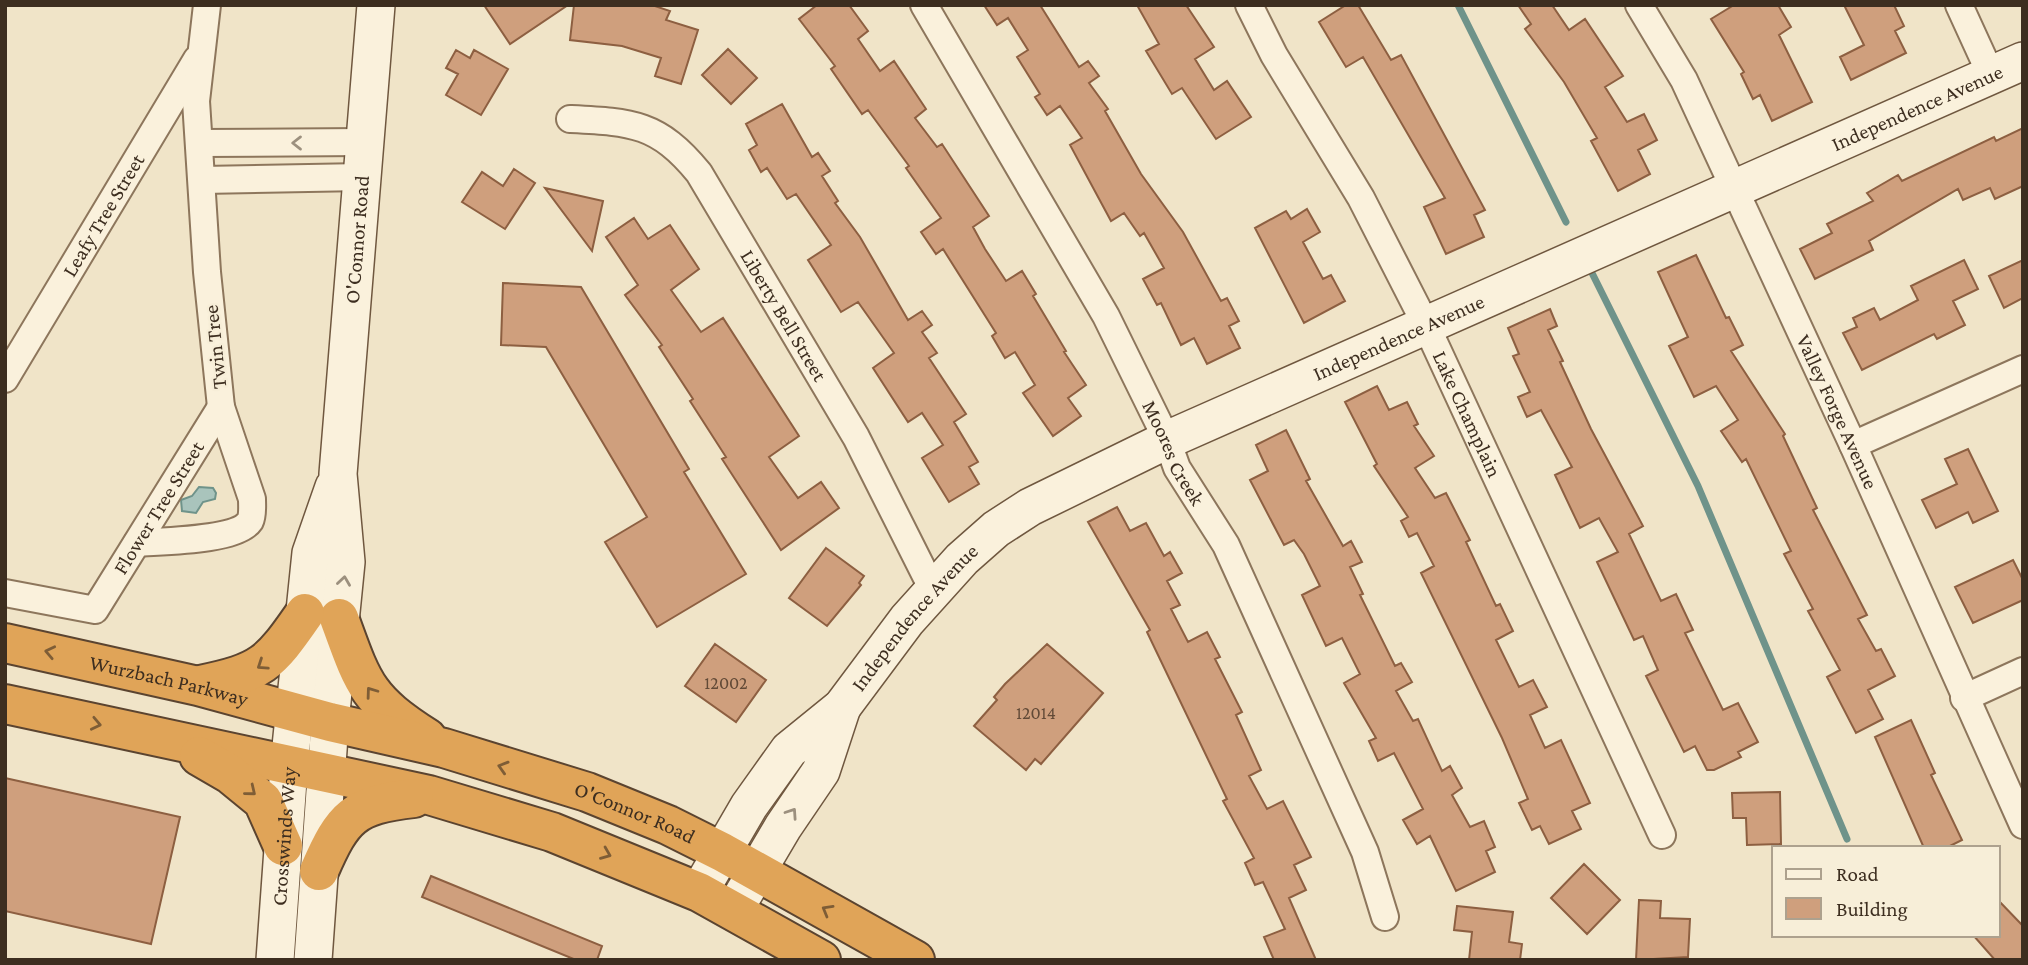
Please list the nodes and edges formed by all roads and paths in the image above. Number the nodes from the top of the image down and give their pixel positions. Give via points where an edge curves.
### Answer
1 (207, 5) edge
2 (376, 5) edge
3 (923, 5) edge
4 (1249, 5) edge
5 (1639, 5) edge
6 (1959, 5) edge
7 (201, 52) junction
8 (2007, 68) edge
9 (570, 120) dead end
10 (199, 143) junction
11 (364, 160) junction
12 (202, 180) junction
13 (1732, 188) junction
14 (1426, 325) junction
15 (2023, 369) edge
16 (5, 379) edge
17 (221, 407) junction
18 (1167, 440) junction
19 (1853, 445) junction
20 (137, 543) junction
21 (933, 590) junction
22 (5, 593) edge
23 (322, 615) junction
24 (5, 643) edge
25 (2023, 671) edge
26 (198, 686) junction
27 (1964, 698) junction
28 (5, 704) edge
29 (842, 707) junction
30 (312, 718) junction
31 (173, 741) junction
32 (444, 748) junction
33 (289, 766) junction
34 (327, 774) junction
35 (429, 796) junction
36 (2023, 825) edge
37 (1662, 835) dead end
38 (283, 846) junction
39 (722, 852) junction
40 (319, 871) junction
41 (757, 871) junction
42 (699, 892) junction
43 (734, 910) junction
44 (1385, 917) dead end
45 (275, 960) edge
46 (313, 960) edge
47 (821, 960) edge
48 (915, 960) edge

1 - 7 street, Twin Tree
2 - 11 street, O'Connor Road
3 - 18 street, Moores Creek via 1106,316
4 - 14 street, Lake Champlain via 1361,198
5 - 13 street, Valley Forge Avenue via 1684,80
6 - 8 street
7 - 10 street, Twin Tree via 196,101
7 - 16 street, Leafy Tree Street
8 - 13 street, Independence Avenue
9 - 21 street, Liberty Bell Street via 616,121 650,129 678,147 699,173 856,437
11 -> 10 street
10 - 12 street, Twin Tree
11 - 12 street
11 - 23 street, O'Connor Road via 338,474 312,553
12 - 17 street, Twin Tree
13 - 14 street, Independence Avenue
13 - 19 street, Valley Forge Avenue
14 - 18 street, Independence Avenue
14 - 37 street, Lake Champlain
15 - 19 street
17 - 20 street, Flower Tree Street
17 - 20 street, Twin Tree via 252,499 249,522 222,535
18 - 21 street, Independence Avenue via 1030,507 996,529
18 - 44 street, Moores Creek via 1177,468 1226,545 1365,852
19 - 27 street, Valley Forge Avenue
20 - 22 street, Flower Tree Street via 96,607
21 - 29 street, Independence Avenue
23 -> 26 highway via 266,664 242,677
23 - 30 street, O'Connor Road
32 -> 23 highway via 371,695
26 -> 24 highway, Wurzbach Parkway
25 - 27 street
26 - 30 highway, Wurzbach Parkway
27 - 36 street, Valley Forge Avenue
28 -> 31 highway
29 - 39 street, Independence Avenue via 789,750
41 -> 29 street, Independence Avenue via 821,771
30 - 32 highway, O'Connor Road
30 - 33 street, Crosswinds Way
30 - 34 street, O'Connor Road
31 - 33 highway
31 -> 38 highway via 230,774 264,801
39 -> 32 highway, O'Connor Road via 587,792
33 - 34 highway
33 - 38 street, Crosswinds Way
34 - 35 highway
34 - 40 street, Crosswinds Way
35 - 40 highway via 355,811 333,839
35 -> 42 highway via 552,832
38 - 45 street, Crosswinds Way
39 - 41 highway, O'Connor Road
39 - 42 street, Independence Avenue
40 - 46 street, Crosswinds Way
41 - 43 street, Independence Avenue
48 -> 41 highway, O'Connor Road
42 - 43 highway
43 - 47 highway

